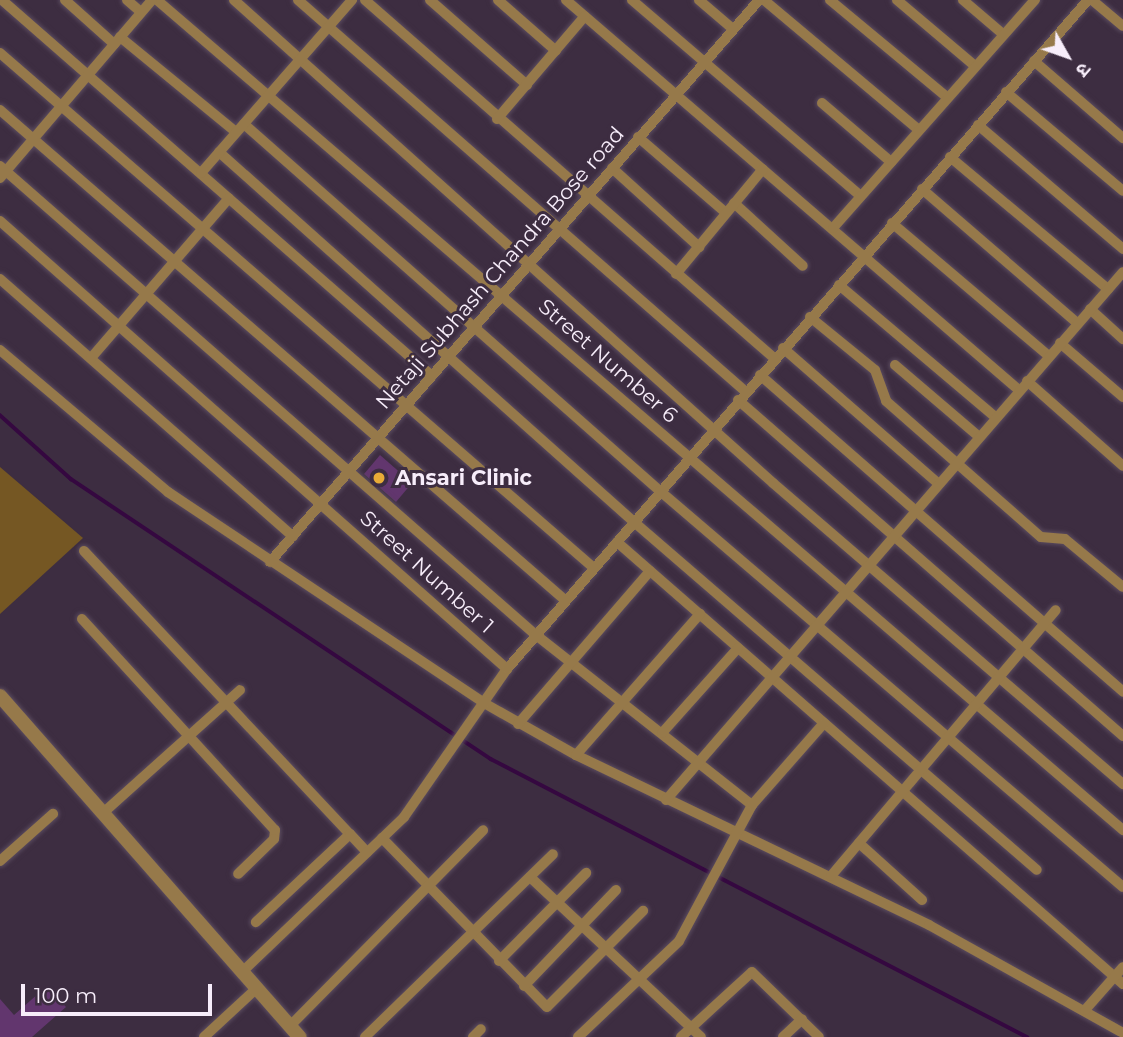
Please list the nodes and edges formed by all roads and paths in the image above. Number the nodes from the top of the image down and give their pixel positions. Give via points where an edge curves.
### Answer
1 (2, 0) edge
2 (65, 0) edge
3 (127, 0) edge
4 (152, 0) edge
5 (157, 0) edge
6 (234, 0) edge
7 (298, 0) edge
8 (352, 0) edge
9 (365, 0) edge
10 (430, 0) edge
11 (498, 0) edge
12 (566, 0) edge
13 (632, 0) edge
14 (699, 0) edge
15 (758, 0) edge
16 (764, 0) edge
17 (830, 0) edge
18 (897, 0) edge
19 (964, 0) edge
20 (1090, 0) edge
21 (1031, 1) edge
22 (141, 12) junction
23 (584, 16) junction
24 (1123, 26) edge
25 (328, 27) junction
26 (733, 29) junction
27 (1003, 34) junction
28 (117, 40) junction
29 (556, 51) junction
30 (0, 54) edge
31 (301, 58) junction
32 (1034, 61) junction
33 (705, 62) junction
34 (975, 66) junction
35 (87, 75) junction
36 (527, 85) junction
37 (1006, 92) junction
38 (269, 95) junction
39 (676, 95) junction
40 (947, 97) junction
41 (822, 103) dead end
42 (60, 105) junction
43 (0, 110) edge
44 (497, 119) junction
45 (978, 125) junction
46 (240, 128) junction
47 (919, 130) junction
48 (638, 137) junction
49 (33, 138) junction
50 (1123, 138) edge
51 (219, 152) junction
52 (950, 157) junction
53 (891, 162) junction
54 (612, 169) junction
55 (763, 169) junction
56 (2, 172) edge
57 (201, 173) junction
58 (922, 189) junction
59 (1123, 191) edge
60 (861, 195) junction
61 (229, 198) junction
62 (586, 198) junction
63 (734, 203) junction
64 (726, 213) junction
65 (0, 221) edge
66 (892, 223) junction
67 (833, 228) junction
68 (560, 229) junction
69 (202, 230) junction
70 (699, 247) junction
71 (1123, 250) edge
72 (864, 255) junction
73 (174, 261) junction
74 (531, 262) junction
75 (803, 266) dead end
76 (1123, 272) edge
77 (676, 274) junction
78 (0, 279) edge
79 (839, 285) junction
80 (1108, 289) junction
81 (145, 294) junction
82 (503, 295) junction
83 (1090, 309) junction
84 (810, 317) junction
85 (1077, 323) junction
86 (119, 325) junction
87 (476, 325) junction
88 (1123, 339) edge
89 (1060, 343) junction
90 (783, 348) junction
91 (0, 350) edge
92 (450, 356) junction
93 (1049, 356) junction
94 (91, 358) junction
95 (774, 358) junction
96 (895, 365) dead end
97 (760, 375) junction
98 (432, 376) junction
99 (1023, 386) junction
100 (742, 396) junction
101 (1123, 397) edge
102 (405, 408) junction
103 (995, 417) junction
104 (715, 427) junction
105 (978, 436) junction
106 (378, 439) junction
107 (688, 457) junction
108 (955, 463) junction
109 (1123, 466) edge
110 (349, 472) junction
111 (938, 483) junction
112 (660, 491) junction
113 (321, 504) junction
114 (914, 511) junction
115 (634, 522) junction
116 (893, 535) junction
117 (293, 536) junction
118 (617, 542) junction
119 (85, 551) dead end
120 (270, 562) junction
121 (868, 564) junction
122 (594, 568) junction
123 (650, 571) junction
124 (1123, 587) edge
125 (845, 591) junction
126 (566, 601) junction
127 (1056, 610) dead end
128 (699, 614) junction
129 (82, 619) dead end
130 (817, 623) junction
131 (1044, 625) junction
132 (536, 635) junction
133 (738, 648) junction
134 (1022, 651) junction
135 (792, 654) junction
136 (572, 662) junction
137 (507, 668) junction
138 (770, 677) junction
139 (999, 679) junction
140 (240, 690) dead end
141 (1123, 692) edge
142 (0, 696) edge
143 (622, 701) junction
144 (484, 703) junction
145 (225, 704) junction
146 (977, 704) junction
147 (824, 723) junction
148 (519, 724) junction
149 (662, 733) junction
150 (189, 736) junction
151 (951, 736) junction
152 (1123, 736) edge
153 (576, 755) junction
154 (698, 762) junction
155 (924, 768) junction
156 (1123, 784) edge
157 (904, 792) junction
158 (666, 800) junction
159 (752, 805) junction
160 (103, 813) junction
161 (53, 814) dead end
162 (483, 830) dead end
163 (1123, 830) edge
164 (349, 834) junction
165 (732, 836) junction
166 (382, 838) junction
167 (859, 843) junction
168 (367, 852) junction
169 (553, 854) dead end
170 (0, 861) edge
171 (1037, 870) dead end
172 (586, 873) dead end
173 (238, 874) dead end
174 (831, 876) junction
175 (530, 877) junction
176 (429, 885) junction
177 (1123, 887) edge
178 (616, 890) dead end
179 (922, 900) dead end
180 (556, 902) junction
181 (643, 911) dead end
182 (256, 922) dead end
183 (581, 926) junction
184 (473, 934) junction
185 (608, 948) junction
186 (499, 961) junction
187 (1123, 967) edge
188 (242, 972) junction
189 (642, 976) junction
190 (1119, 981) edge
191 (524, 986) junction
192 (257, 988) junction
193 (1085, 1010) junction
194 (802, 1019) junction
195 (290, 1026) junction
196 (691, 1027) junction
197 (1123, 1033) edge
198 (210, 1035) edge
199 (300, 1037) edge
200 (365, 1037) edge
201 (578, 1037) edge
202 (681, 1037) edge
203 (701, 1037) edge
204 (783, 1037) edge
205 (819, 1037) edge

1 - 35 street
2 - 28 street
3 - 22 street
4 - 22 street
5 - 38 street, Street Number 6
6 - 31 street
7 - 25 street
8 - 25 street
9 - 44 street
10 - 36 street
11 - 29 street
12 - 23 street
13 - 33 street
14 - 26 street
15 - 26 street, Netaji Subhash Chandra Bose road
16 - 47 street
17 - 40 street
18 - 34 street
19 - 27 street
20 - 24 street
20 - 32 street
21 - 27 street
22 - 28 street
23 - 29 street
23 - 39 street
25 - 31 street
25 - 68 street
26 - 33 street, Netaji Subhash Chandra Bose road
27 - 34 street
28 - 35 street
28 - 46 street
29 - 36 street
30 - 42 street
31 - 38 street
31 - 74 street
32 - 37 street
32 - 50 street
33 - 39 street, Netaji Subhash Chandra Bose road
33 - 60 street
34 - 40 street
35 - 42 street
35 - 57 street
36 - 44 street
37 - 45 street
37 - 59 street
38 - 46 street
38 - 82 street, Street Number 6
39 - 48 street, Netaji Subhash Chandra Bose road
39 - 55 street
40 - 47 street
41 - 53 street
42 - 49 street
42 - 69 street
43 - 49 street
44 - 62 street
45 - 52 street
45 - 71 street
46 - 51 street
46 - 87 street
47 - 53 street
48 - 54 street, Netaji Subhash Chandra Bose road
48 - 64 street
49 - 56 street
49 - 73 street
51 - 57 street
51 - 92 street
52 - 58 street
52 - 80 street
53 - 60 street
54 - 62 street, Netaji Subhash Chandra Bose road
54 - 70 street
55 - 63 street
55 - 67 street
56 - 81 street
57 - 61 street
58 - 66 street
58 - 85 street
60 - 67 street
61 - 69 street
61 - 98 street
62 - 68 street, Netaji Subhash Chandra Bose road
62 - 77 street
63 - 64 street
63 - 75 street
64 - 70 street
65 - 86 street, Street Number 1
66 - 72 street
66 - 93 street
67 - 72 street
68 - 74 street, Netaji Subhash Chandra Bose road
68 - 100 street
69 - 73 street
69 - 102 street
70 - 77 street
72 - 79 street
72 - 99 street
73 - 81 street
73 - 106 street
74 - 82 street, Netaji Subhash Chandra Bose road
74 - 104 street
76 - 80 street
77 - 95 street
78 - 94 street
79 - 84 street
79 - 103 street
80 - 83 street
81 - 86 street
81 - 110 street
82 - 87 street, Netaji Subhash Chandra Bose road
82 - 107 street, Street Number 6
83 - 85 street
83 - 88 street
84 - 90 street
84 - 108 street via 875,370 886,401
85 - 89 street
86 - 94 street
86 - 113 street, Street Number 1
87 - 92 street, Netaji Subhash Chandra Bose road
87 - 112 street
89 - 93 street
89 - 101 street
90 - 95 street
90 - 111 street
91 - 120 street via 118,454
92 - 98 street, Netaji Subhash Chandra Bose road
92 - 115 street
93 - 99 street
94 - 117 street
95 - 97 street
96 - 105 street
97 - 100 street
97 - 114 street
98 - 102 street, Netaji Subhash Chandra Bose road
99 - 103 street
99 - 109 street
100 - 104 street
100 - 116 street
102 - 106 street, Netaji Subhash Chandra Bose road
102 - 122 street
103 - 105 street
104 - 107 street
104 - 121 street
105 - 108 street
106 - 110 street, Netaji Subhash Chandra Bose road
106 - 126 street
107 - 112 street
107 - 125 street, Street Number 6
108 - 111 street
108 - 124 street via 1041,537 1065,538
110 - 113 street, Netaji Subhash Chandra Bose road
110 - 132 street
111 - 114 street
112 - 115 street
112 - 130 street
113 - 117 street, Netaji Subhash Chandra Bose road
113 - 137 street, Street Number 1
114 - 116 street
114 - 131 street
115 - 118 street
115 - 135 street
116 - 121 street
116 - 134 street
117 - 120 street, Netaji Subhash Chandra Bose road
118 - 122 street
118 - 123 street
119 - 145 street
120 - 144 street
121 - 125 street
121 - 139 street
122 - 126 street
123 - 128 street
123 - 136 street
125 - 130 street
125 - 146 street, Street Number 6
126 - 132 street
127 - 131 street
128 - 133 street
128 - 143 street
129 - 150 street
130 - 135 street
130 - 151 street
131 - 134 street
131 - 141 street
132 - 136 street
132 - 137 street
133 - 138 street
133 - 149 street
134 - 139 street
134 - 152 street
135 - 138 street
135 - 155 street
136 - 143 street
136 - 148 street
137 - 144 street
138 - 147 street
138 - 154 street
139 - 146 street
139 - 156 street
140 - 145 street
142 - 160 street
143 - 149 street
143 - 153 street
144 - 148 street
144 - 166 street via 429,787
145 - 150 street
145 - 164 street
146 - 151 street
146 - 163 street, Street Number 6
147 - 157 street
147 - 159 street
148 - 153 street
149 - 154 street
150 - 160 street
150 - 173 street via 275,830 274,839
151 - 155 street
151 - 177 street
153 - 158 street
154 - 158 street
154 - 159 street
155 - 157 street
155 - 171 street
157 - 167 street
157 - 190 street
158 - 165 street
159 - 165 street
160 - 188 street
161 - 170 street
162 - 176 street
164 - 168 street
164 - 182 street
165 - 174 street
165 - 189 street via 679,941
166 - 168 street
166 - 176 street
167 - 174 street
167 - 179 street
168 - 188 street
169 - 175 street
172 - 180 street
174 - 193 street
175 - 180 street
175 - 184 street
176 - 184 street
176 - 195 street
178 - 183 street
180 - 183 street
180 - 186 street
181 - 185 street
183 - 185 street
183 - 191 street
184 - 186 street
184 - 200 street
185 - 189 street
185 - 191 street via 551,1006
186 - 191 street
187 - 190 street
188 - 192 street
189 - 196 street
189 - 201 street
190 - 193 street
192 - 195 street
192 - 198 street
193 - 197 street
194 - 196 street via 752,972
194 - 204 street
194 - 205 street
195 - 199 street
196 - 202 street
196 - 203 street

